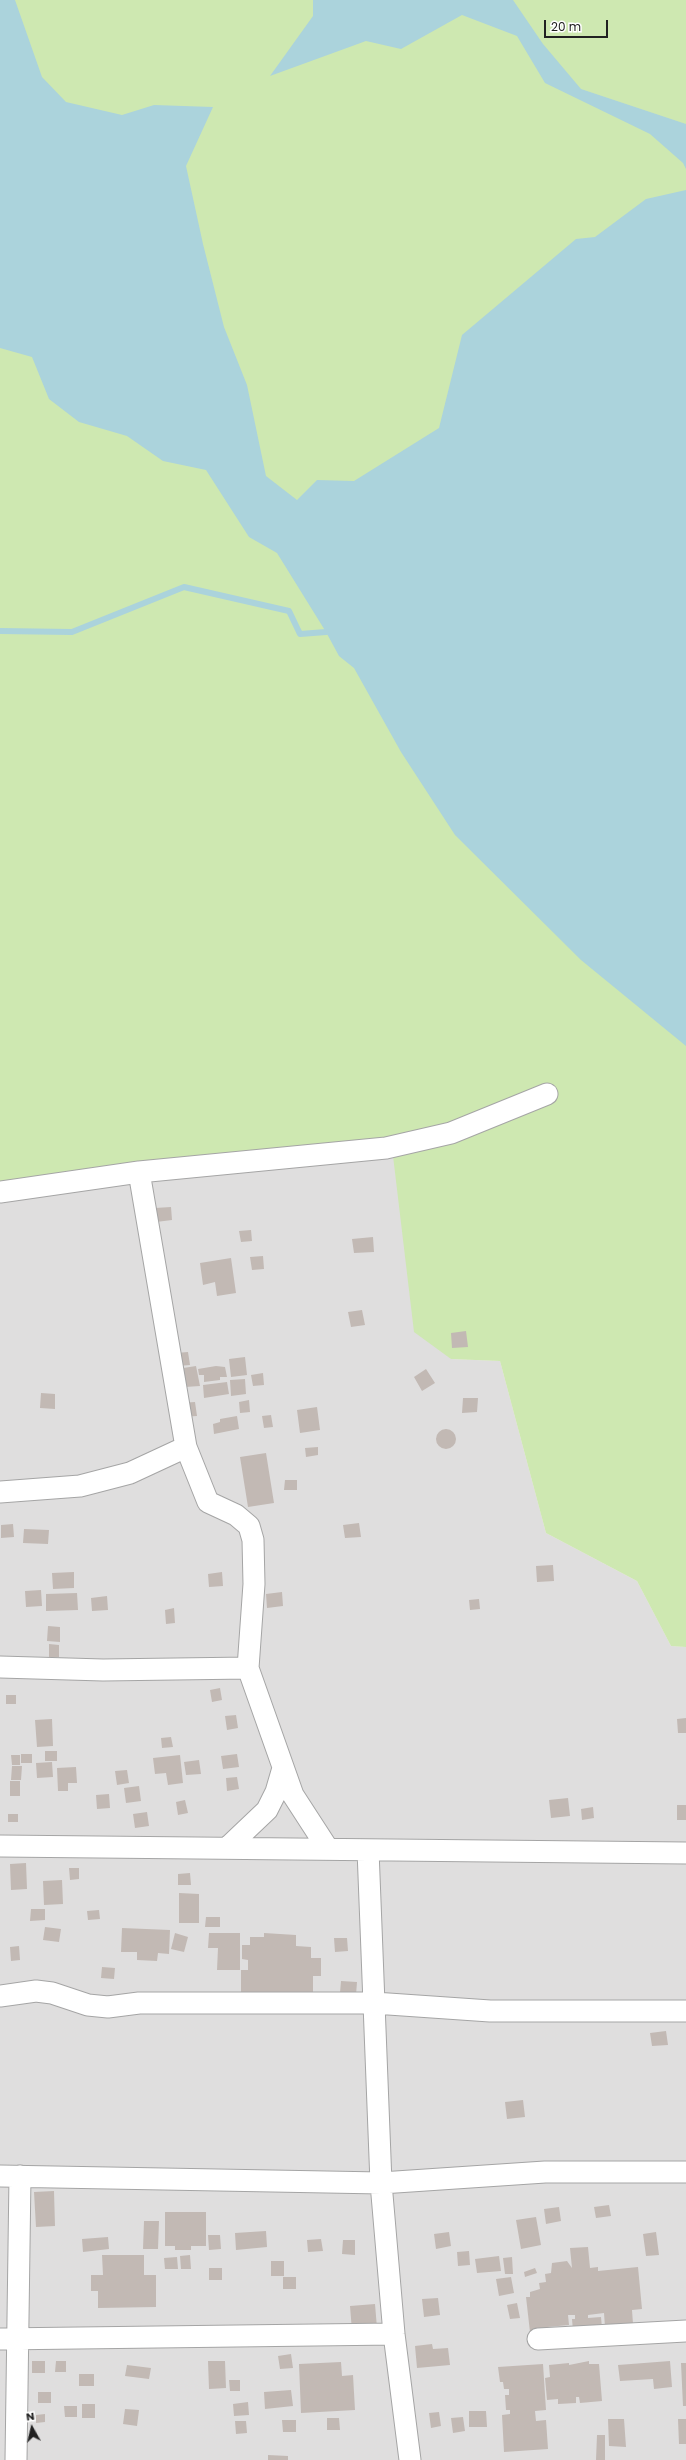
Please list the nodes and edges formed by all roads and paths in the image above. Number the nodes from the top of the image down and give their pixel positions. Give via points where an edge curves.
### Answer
1 (547, 1094) dead end
2 (139, 1172) junction
3 (0, 1192) edge
4 (186, 1447) junction
5 (0, 1492) edge
6 (0, 1667) edge
7 (248, 1668) junction
8 (283, 1768) junction
9 (0, 1846) edge
10 (227, 1848) junction
11 (328, 1849) junction
12 (368, 1850) junction
13 (686, 1853) edge
14 (0, 1996) edge
15 (374, 2003) junction
16 (686, 2011) edge
17 (686, 2172) edge
18 (10, 2176) edge
19 (381, 2183) junction
20 (686, 2331) edge
21 (394, 2334) junction
22 (9, 2339) edge
23 (538, 2340) dead end
24 (16, 2460) edge
25 (410, 2460) edge

1 - 2 street via 451,1133 386,1148
2 - 3 street
2 - 4 street
4 - 5 street via 130,1473 80,1486
4 - 7 street via 208,1502 236,1516 249,1526 253,1540 254,1584
6 - 7 street via 103,1670
7 - 8 street
8 - 10 street via 276,1792 267,1810
8 - 11 street via 293,1795
9 - 10 street
10 - 11 street
11 - 12 street
12 - 13 street
12 - 15 street
14 - 15 street via 36,1991 52,1993 88,2005 108,2007 139,2003
15 - 16 street via 490,2012
15 - 19 street
17 - 19 street via 545,2172
18 - 19 street
18 - 22 street
19 - 21 street
20 - 23 street
21 - 22 street
21 - 25 street
22 - 24 street

